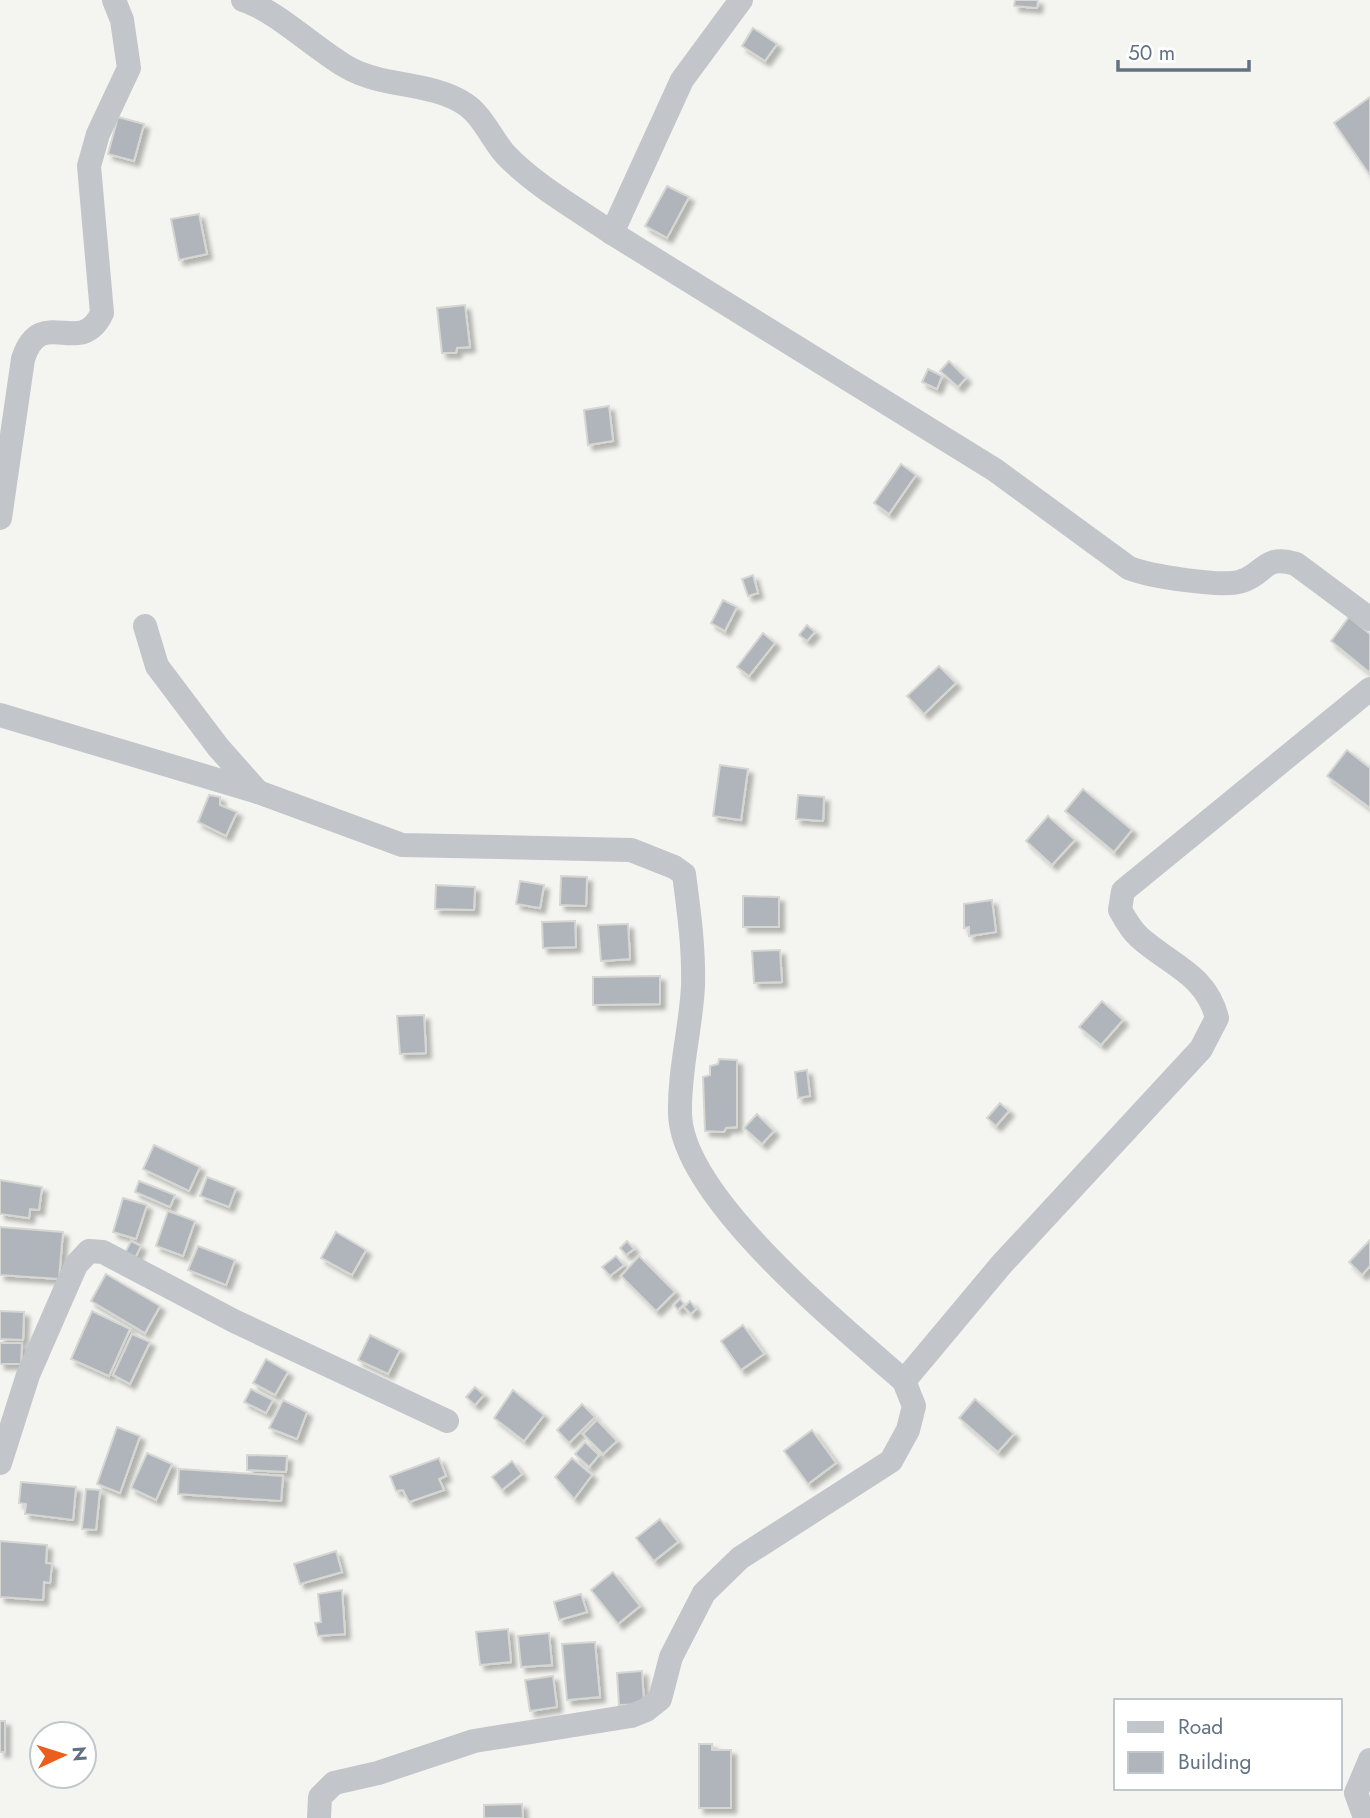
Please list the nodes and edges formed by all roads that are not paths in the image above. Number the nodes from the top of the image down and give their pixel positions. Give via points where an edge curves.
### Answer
1 (114, 0) edge
2 (243, 0) edge
3 (741, 0) edge
4 (612, 233) junction
5 (0, 518) edge
6 (1370, 618) edge
7 (145, 626) dead end
8 (1370, 689) edge
9 (0, 715) edge
10 (258, 792) junction
11 (904, 1381) junction
12 (447, 1421) dead end
13 (0, 1463) edge
14 (1370, 1760) edge
15 (319, 1818) edge
16 (1365, 1818) edge

1 - 5 street via 122,20 129,68 98,134 89,166 102,313 95,327 85,333 40,332 29,341
2 - 4 street via 262,6 289,29 364,76 452,97 468,106 506,155
3 - 4 street via 682,80
4 - 6 street via 995,470 1129,568 1224,584 1244,581 1262,566 1283,560 1296,564
7 - 10 street via 157,666
8 - 11 street via 1123,891 1120,910 1136,936 1198,980 1212,998 1217,1018 1200,1049 1001,1265
9 - 10 street
10 - 11 street via 402,845 631,850 684,874 693,987 680,1115 688,1146 706,1183 769,1260
11 - 15 street via 914,1406 908,1430 891,1461 740,1558 704,1593 671,1657 660,1699 646,1710 474,1741 334,1783 320,1797
12 - 13 street via 234,1321 103,1252 89,1251 76,1265 28,1375
14 - 16 street via 1356,1793

